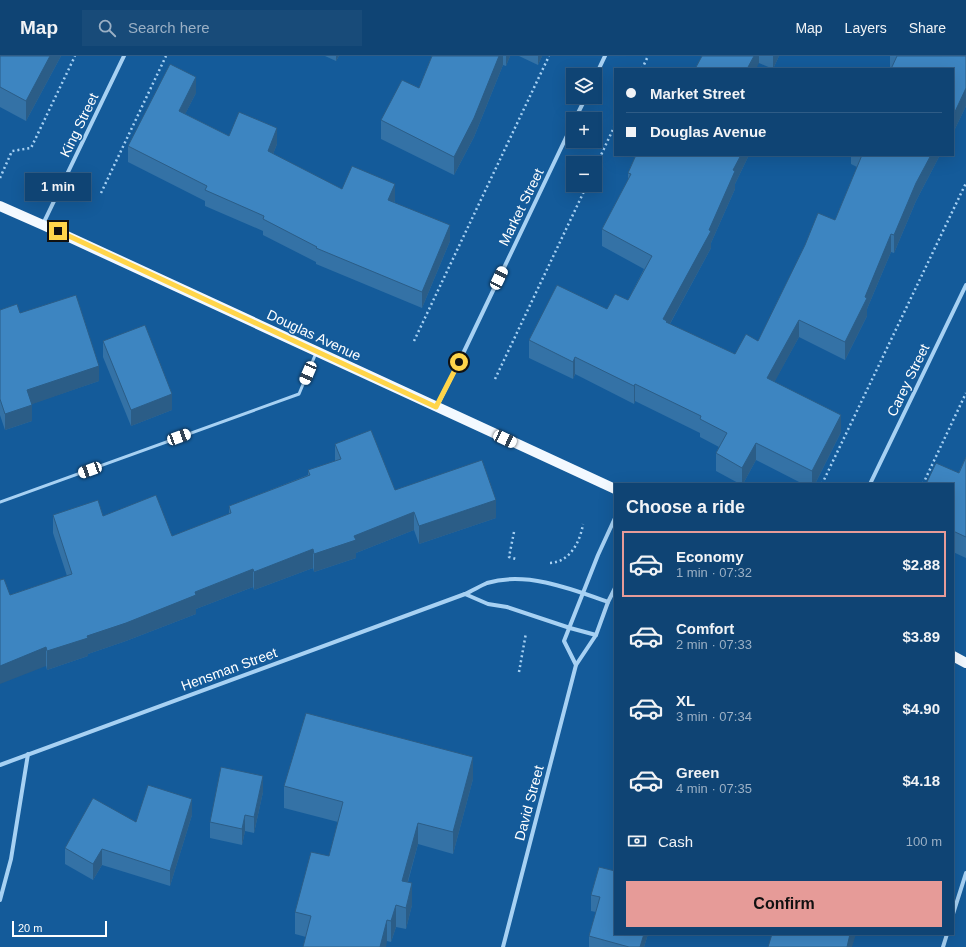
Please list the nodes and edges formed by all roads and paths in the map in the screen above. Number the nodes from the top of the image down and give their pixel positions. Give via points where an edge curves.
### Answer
1 (75, 56) edge
2 (124, 56) edge
3 (166, 56) edge
4 (549, 56) edge
5 (605, 56) edge
6 (648, 56) edge
7 (599, 68) edge
8 (642, 68) edge
9 (614, 127) edge
10 (566, 138) edge
11 (601, 156) edge
12 (0, 178) edge
13 (966, 183) edge
14 (584, 192) edge
15 (101, 193) dead end
16 (0, 206) edge
17 (43, 225) junction
18 (966, 285) edge
19 (414, 341) dead end
20 (317, 352) junction
21 (495, 380) dead end
22 (966, 393) edge
23 (436, 407) junction
24 (822, 483) edge
25 (870, 483) edge
26 (923, 483) edge
27 (614, 489) edge
28 (0, 502) edge
29 (614, 520) edge
30 (584, 524) dead end
31 (546, 563) dead end
32 (614, 590) edge
33 (583, 593) junction
34 (465, 594) junction
35 (608, 602) junction
36 (570, 628) junction
37 (596, 635) junction
38 (954, 657) edge
39 (966, 663) edge
40 (576, 665) junction
41 (28, 754) junction
42 (0, 765) edge
43 (966, 873) edge
44 (0, 900) edge
45 (954, 911) edge
46 (947, 935) edge
47 (503, 947) edge
48 (943, 947) edge

1 - 12 path via 31,148 12,152
2 - 17 street, King Street
3 - 15 path
4 - 19 path
5 - 7 street
6 - 8 path
9 - 11 path
10 - 23 street, Market Street
13 - 24 path
14 - 21 path
16 - 17 main road, Douglas Avenue
17 - 20 main road, Douglas Avenue
18 - 25 street, Carey Street
20 - 23 main road, Douglas Avenue
20 - 28 lane via 299,394
22 - 26 path
23 - 27 main road, Douglas Avenue
29 - 33 street
30 - 31 path via 569,554 561,560
32 - 35 street, David Street
33 - 34 street, Hensman Street via 531,579 509,579 487,583
33 - 35 street, Hensman Street
33 - 36 street
34 - 36 street via 488,604 507,607
34 - 41 street, Hensman Street
35 - 37 street, David Street
36 - 37 street
36 - 40 street via 564,642
37 - 40 street, David Street
38 - 39 main road
40 - 47 street, David Street
41 - 42 street, Hensman Street
41 - 44 street via 11,859
43 - 45 street
46 - 48 street

